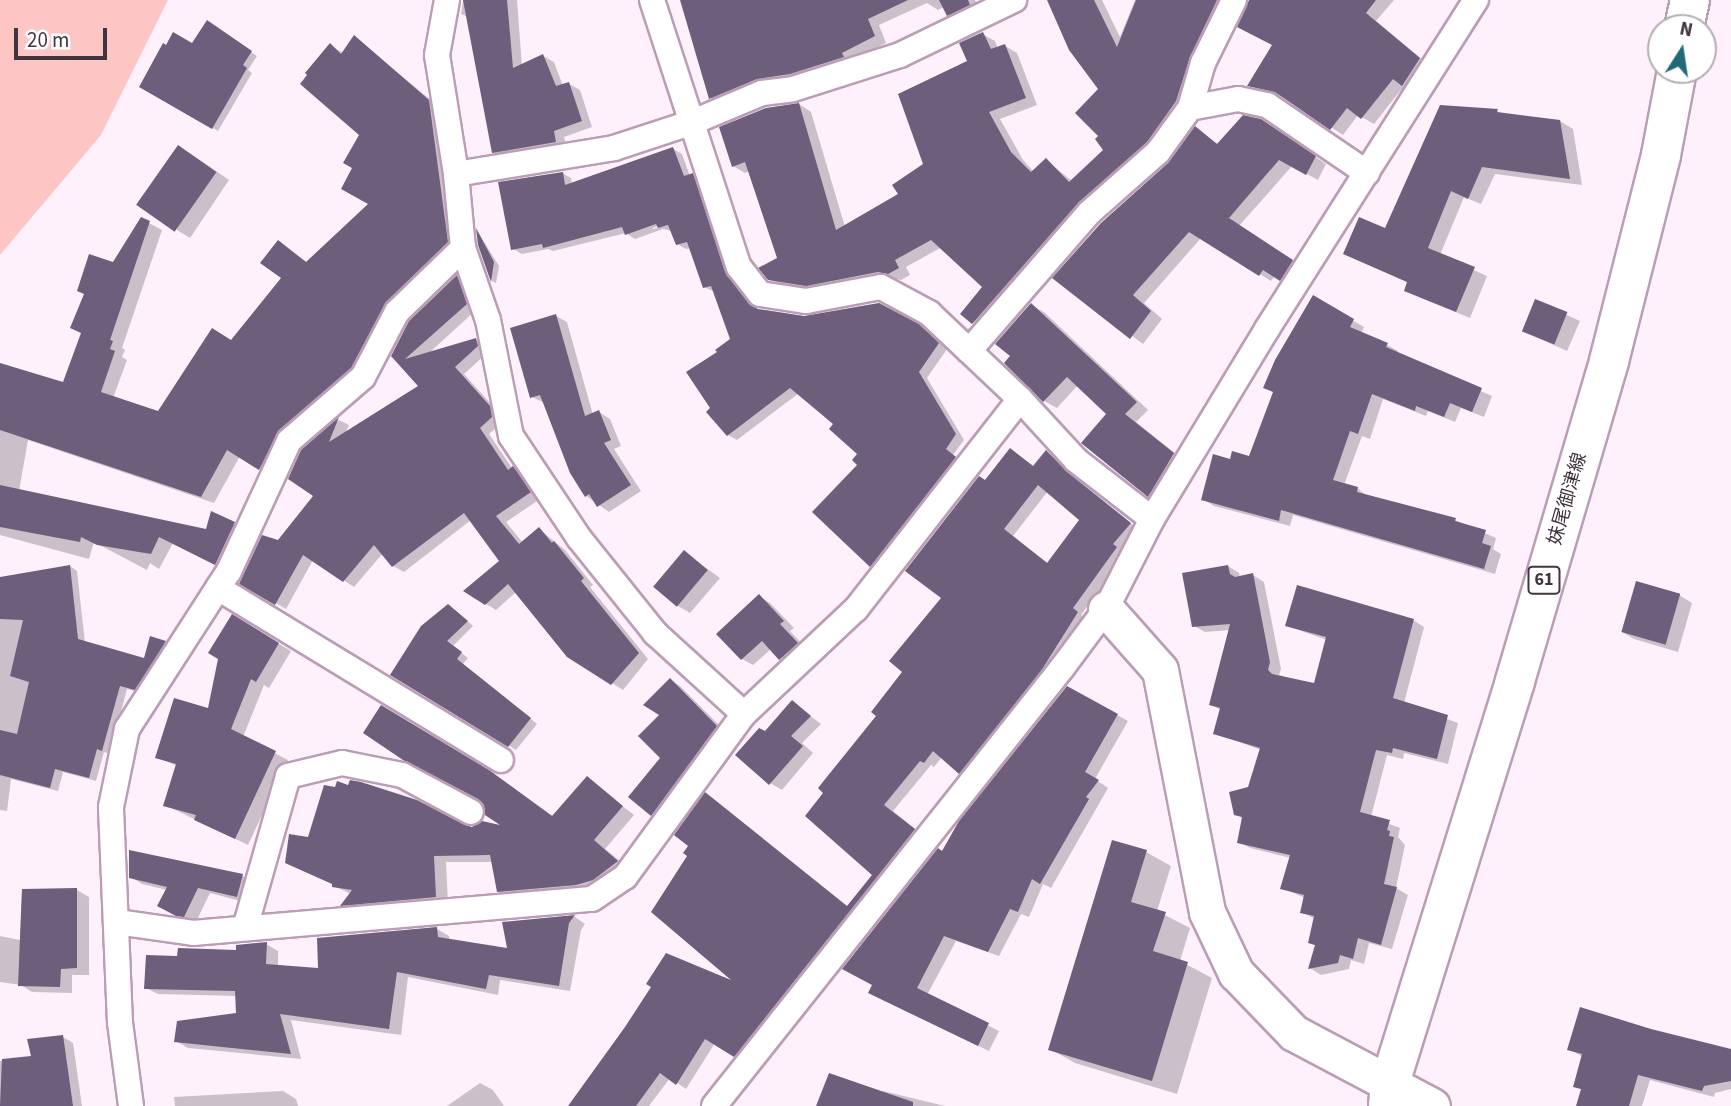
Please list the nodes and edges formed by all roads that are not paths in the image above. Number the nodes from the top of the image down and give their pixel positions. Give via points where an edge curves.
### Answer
1 (447, 0) edge
2 (652, 0) edge
3 (1234, 0) edge
4 (1476, 0) edge
5 (998, 4) edge
6 (1674, 84) edge
7 (1190, 108) junction
8 (694, 122) junction
9 (1367, 173) junction
10 (456, 174) junction
11 (463, 248) junction
12 (969, 351) junction
13 (1020, 400) junction
14 (1152, 519) junction
15 (218, 588) junction
16 (1106, 609) junction
17 (744, 714) junction
18 (501, 760) dead end
19 (471, 812) dead end
20 (117, 922) junction
21 (245, 928) junction
22 (1385, 1098) edge
23 (131, 1106) edge
24 (713, 1106) edge
25 (1432, 1106) edge

1 - 10 street via 438,55
2 - 8 street
3 - 7 street via 1203,63
4 - 9 street
5 - 8 street via 900,55 793,89 762,93
6 - 22 main road, 妹尾御津線 / 61 via 1661,155 1609,361
7 - 9 street via 1238,99 1267,105
7 - 12 street via 1158,152 1090,212
8 - 10 street via 614,148
8 - 12 street via 739,267 760,294 806,302 881,287 929,313
9 - 14 street
10 - 11 street
11 - 15 street via 397,312 363,377 289,441
11 - 17 street via 488,320 511,436 579,538 655,633
12 - 13 street
13 - 14 street via 1076,460
13 - 17 street via 856,609
14 - 16 street
15 - 18 street
15 - 20 street via 127,729 111,807
16 - 22 street via 1160,670 1207,912 1236,973 1294,1033
16 - 24 street
17 - 21 street via 625,877 592,899
19 - 21 street via 402,775 342,763 288,776
20 - 21 street via 193,933
20 - 23 street via 120,1023
22 - 25 street

